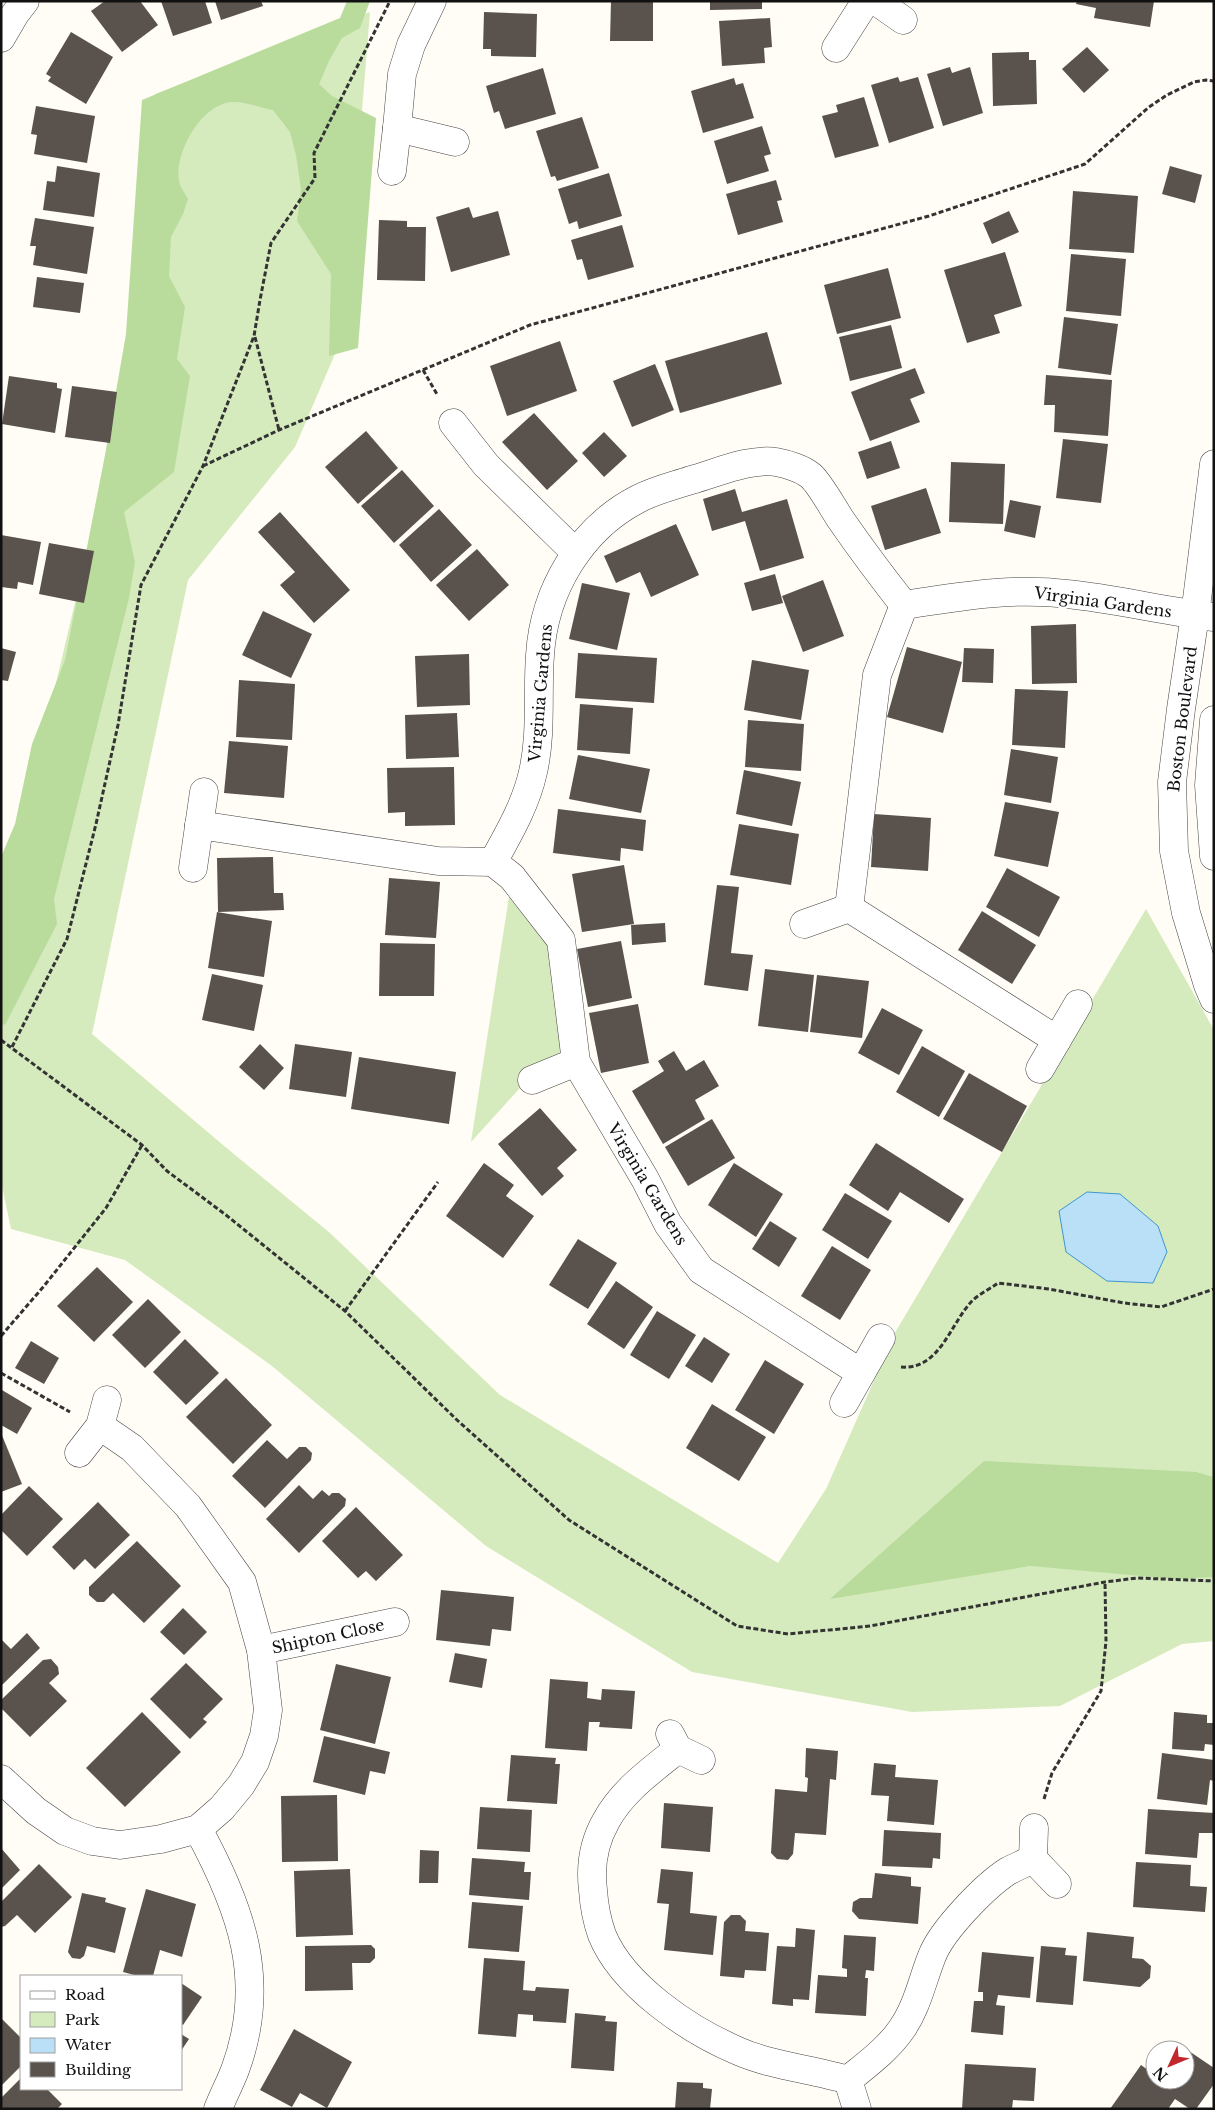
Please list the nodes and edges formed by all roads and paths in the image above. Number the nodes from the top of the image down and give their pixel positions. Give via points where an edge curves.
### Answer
1 (25, 1) edge
2 (390, 1) edge
3 (432, 1) edge
4 (866, 1) edge
5 (876, 1) edge
6 (903, 20) dead end
7 (1, 38) edge
8 (836, 48) dead end
9 (1214, 81) edge
10 (397, 128) junction
11 (454, 142) dead end
12 (392, 171) dead end
13 (254, 336) junction
14 (453, 423) dead end
15 (279, 430) junction
16 (1214, 464) edge
17 (203, 466) junction
18 (576, 553) junction
19 (904, 605) junction
20 (1205, 616) edge
21 (1214, 720) edge
22 (204, 792) dead end
23 (199, 824) junction
24 (1214, 856) edge
25 (493, 862) junction
26 (193, 868) dead end
27 (850, 908) junction
28 (804, 924) dead end
29 (1214, 999) edge
30 (1078, 1004) dead end
31 (1, 1040) edge
32 (1057, 1040) junction
33 (12, 1047) junction
34 (576, 1062) junction
35 (1040, 1069) dead end
36 (532, 1080) dead end
37 (142, 1145) junction
38 (438, 1182) dead end
39 (1214, 1289) edge
40 (345, 1311) junction
41 (1, 1336) edge
42 (871, 1357) junction
43 (1, 1372) edge
44 (844, 1403) dead end
45 (104, 1413) junction
46 (79, 1453) dead end
47 (1214, 1581) edge
48 (1104, 1582) junction
49 (395, 1622) dead end
50 (261, 1650) junction
51 (683, 1748) dead end
52 (1, 1779) edge
53 (1034, 1828) joint
54 (198, 1829) junction
55 (1033, 1860) junction
56 (1057, 1884) dead end
57 (848, 2080) junction
58 (218, 2109) edge
59 (856, 2109) edge

1 - 7 street
2 - 13 path via 314,153 315,178 271,244
3 - 10 street via 411,45 402,74
4 - 8 street
5 - 6 street
9 - 15 path via 1194,82 1166,95 1085,164 920,218 530,326
10 - 11 street
10 - 12 street
13 - 15 path
13 - 17 path
14 - 18 street via 486,465
15 - 17 path
16 - 20 street, Boston Boulevard
17 - 33 path via 141,585 118,725 67,939
18 - 19 street, Virginia Gardens via 598,527 637,500 736,467 774,462 811,476
18 - 25 street, Virginia Gardens via 558,582 542,634 539,737 533,773 523,803
19 - 20 street, Virginia Gardens via 1028,591 1066,593
19 - 27 street via 878,675
20 - 29 street, Boston Boulevard via 1181,709 1172,782 1174,851 1186,913
21 - 24 street, Boston Boulevard via 1209,785
22 - 23 street
23 - 25 street via 438,861
23 - 26 street
25 - 34 street, Virginia Gardens via 512,877 561,940
27 - 28 street
27 - 32 street
30 - 32 street
31 - 33 path
32 - 35 street
33 - 37 path
34 - 36 street
34 - 42 street, Virginia Gardens via 668,1224 701,1270
37 - 40 path via 167,1171
37 - 41 path via 106,1208
38 - 40 path
39 - 42 path via 1161,1307 998,1283 972,1301 942,1346 924,1363 908,1367 888,1366
40 - 48 path via 457,1420 568,1520 738,1626 788,1634 870,1626
42 - 44 street
43 - 45 path via 65,1410
45 - 46 street
45 - 50 street, Shipton Close via 132,1448 188,1506 242,1582
47 - 48 path via 1137,1578
48 - 53 path via 1106,1641 1101,1691 1052,1772
49 - 50 street, Shipton Close
50 - 54 street, Shipton Close via 268,1710 264,1736 241,1785
51 - 57 street via 625,1794 606,1820 596,1844 591,1872 594,1904 602,1935 618,1962 643,1990 701,2032 738,2051
52 - 54 street, Shipton Close via 36,1811 65,1831 92,1841 120,1845
53 - 55 street
54 - 58 street via 220,1869 237,1914 248,1958 251,1996 246,2034
55 - 56 street
55 - 57 street via 1002,1876 948,1929 932,1954 914,2007 901,2030
57 - 59 street

